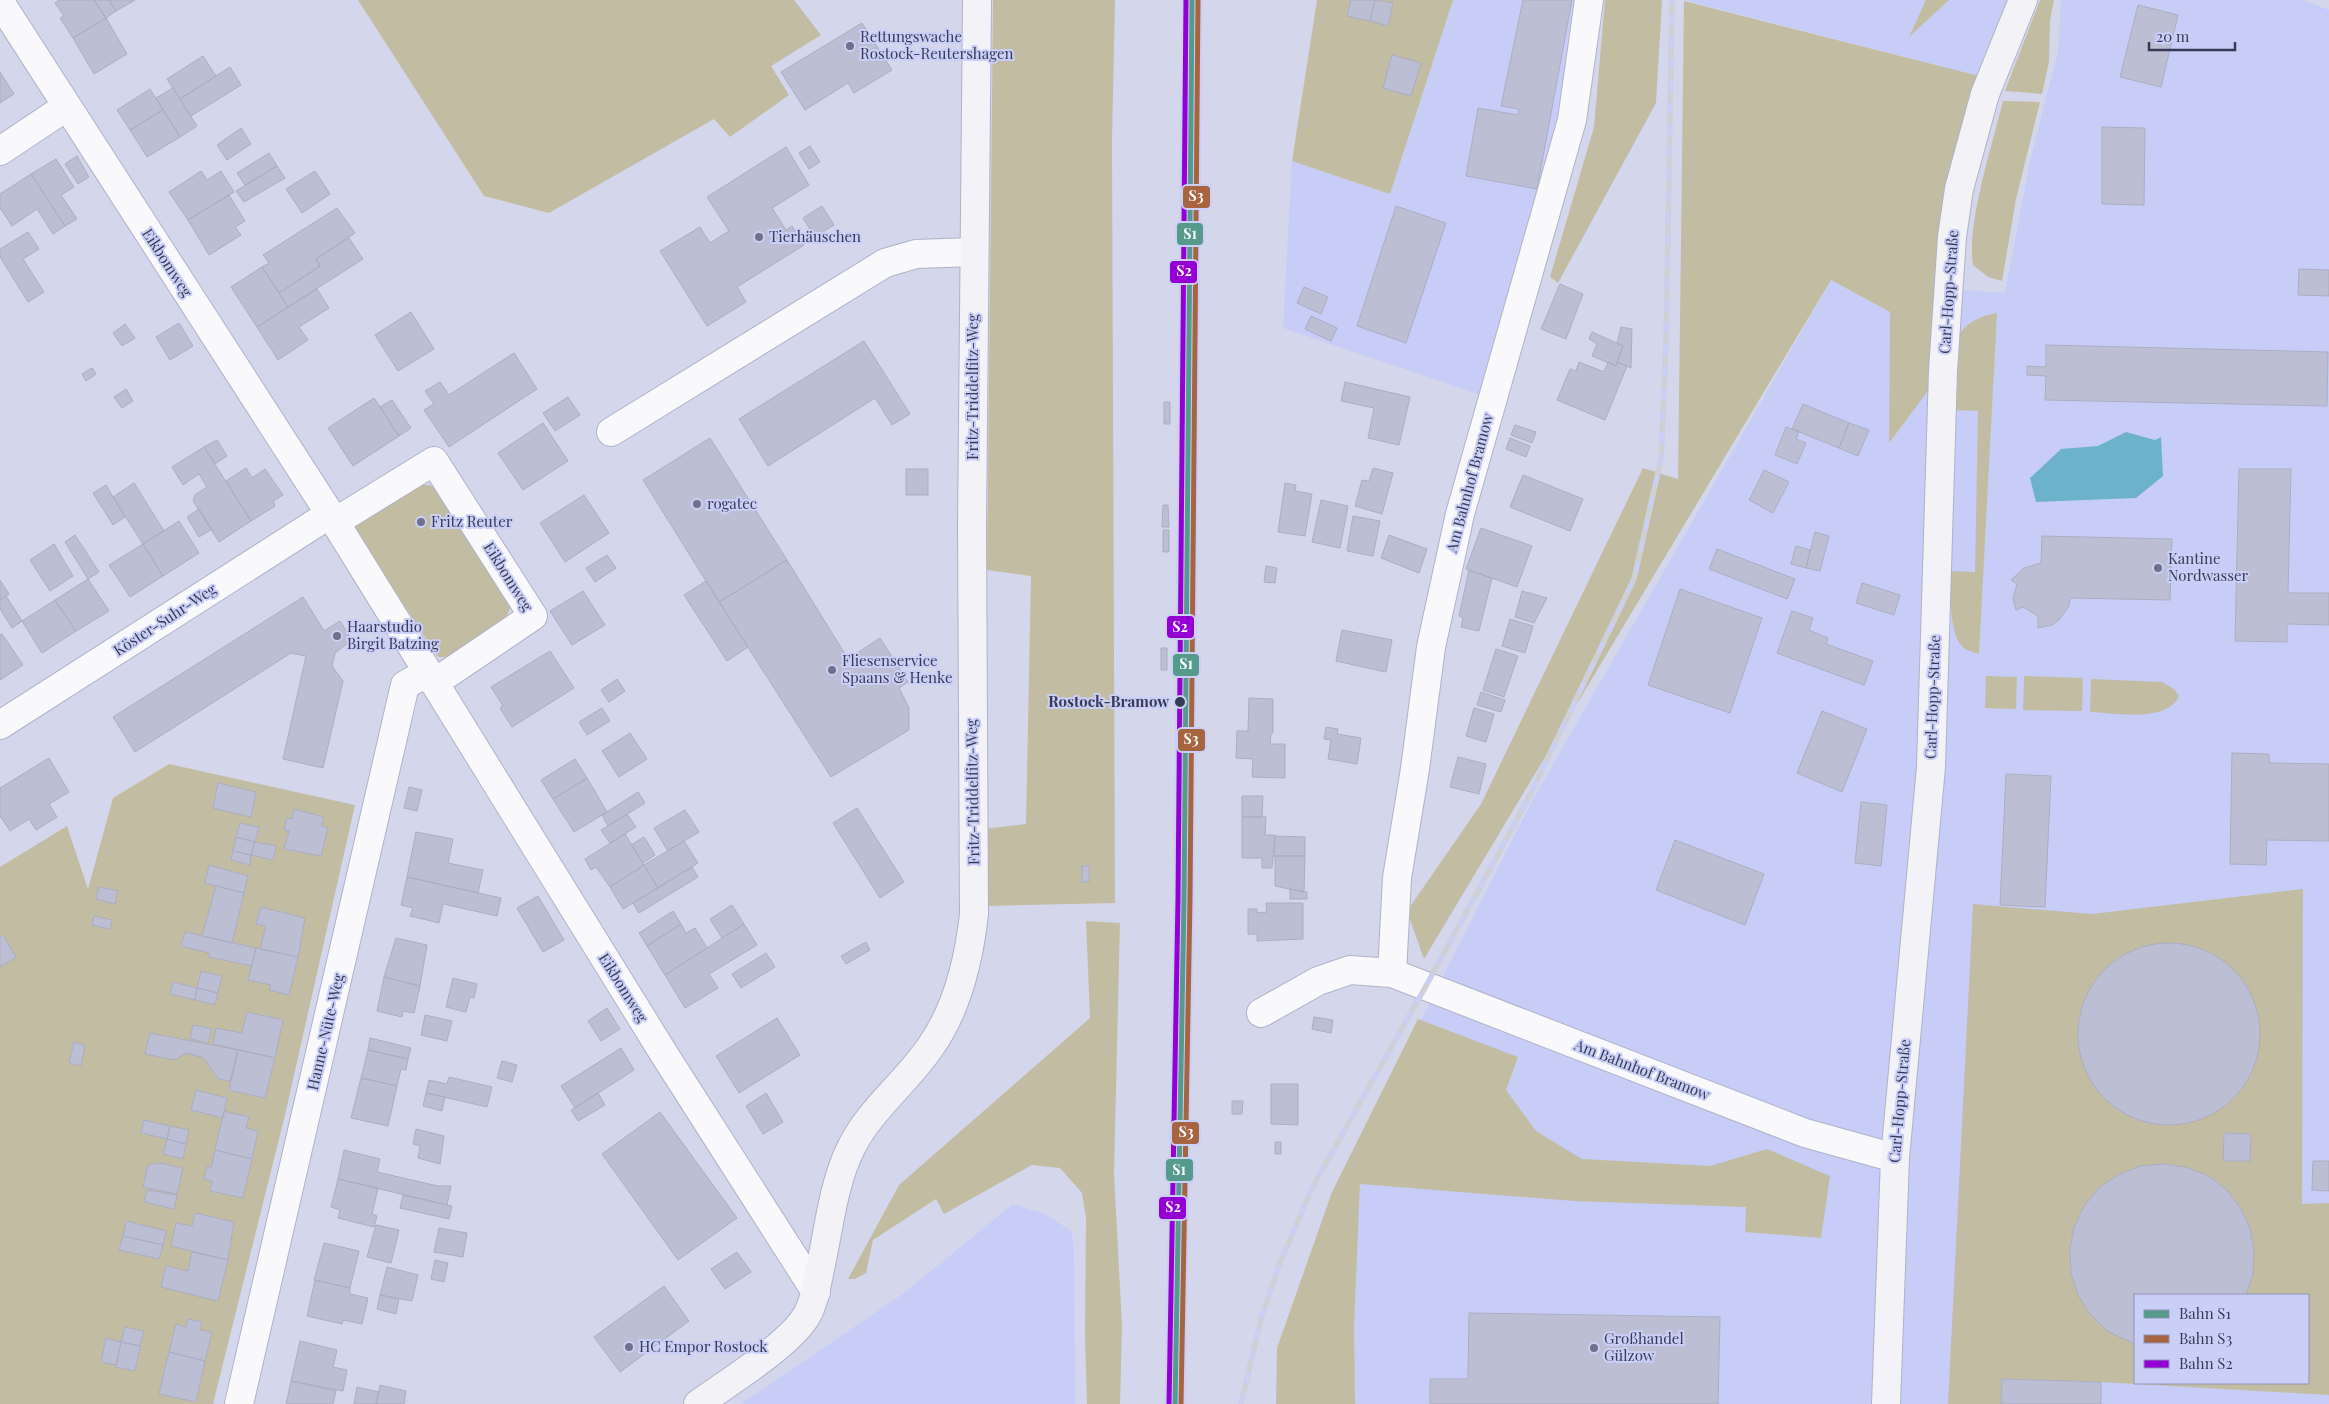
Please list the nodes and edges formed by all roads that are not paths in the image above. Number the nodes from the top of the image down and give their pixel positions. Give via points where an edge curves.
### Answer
1 (977, 0) edge
2 (1589, 0) edge
3 (2023, 0) edge
4 (0, 2) edge
5 (66, 108) junction
6 (0, 151) edge
7 (974, 252) junction
8 (611, 432) dead end
9 (332, 518) junction
10 (431, 678) junction
11 (0, 726) edge
12 (1392, 973) junction
13 (1262, 1013) dead end
14 (1895, 1158) junction
15 (816, 1292) junction
16 (239, 1404) edge
17 (698, 1404) edge
18 (1886, 1404) edge

1 - 7 street, Fritz-Triddelfitz-Weg
2 - 12 street, Am Bahnhof Bramow via 1572,120 1464,498 1431,647 1397,878
3 - 14 street, Carl-Hopp-Straße via 1985,94 1959,190 1952,237 1943,371 1931,768
4 - 5 street, Eikbomweg
5 - 6 street
5 - 9 street, Eikbomweg
7 - 8 street via 916,254 885,263
7 - 15 street, Fritz-Triddelfitz-Weg via 974,914 970,947 948,1015 931,1046 866,1123 851,1148 839,1181
9 - 10 street, Eikbomweg
9 - 10 street, Eikbomweg via 434,461 533,616
9 - 11 street, Köster-Suhr-Weg
10 - 15 street, Eikbomweg
10 - 16 street, Hanne-Nüte-Weg via 405,685
12 - 13 street, Am Bahnhof Bramow via 1350,970 1318,981
12 - 14 street, Am Bahnhof Bramow via 1805,1133
14 - 18 street, Carl-Hopp-Straße
15 - 17 street, Fritz-Triddelfitz-Weg via 808,1313 793,1335

